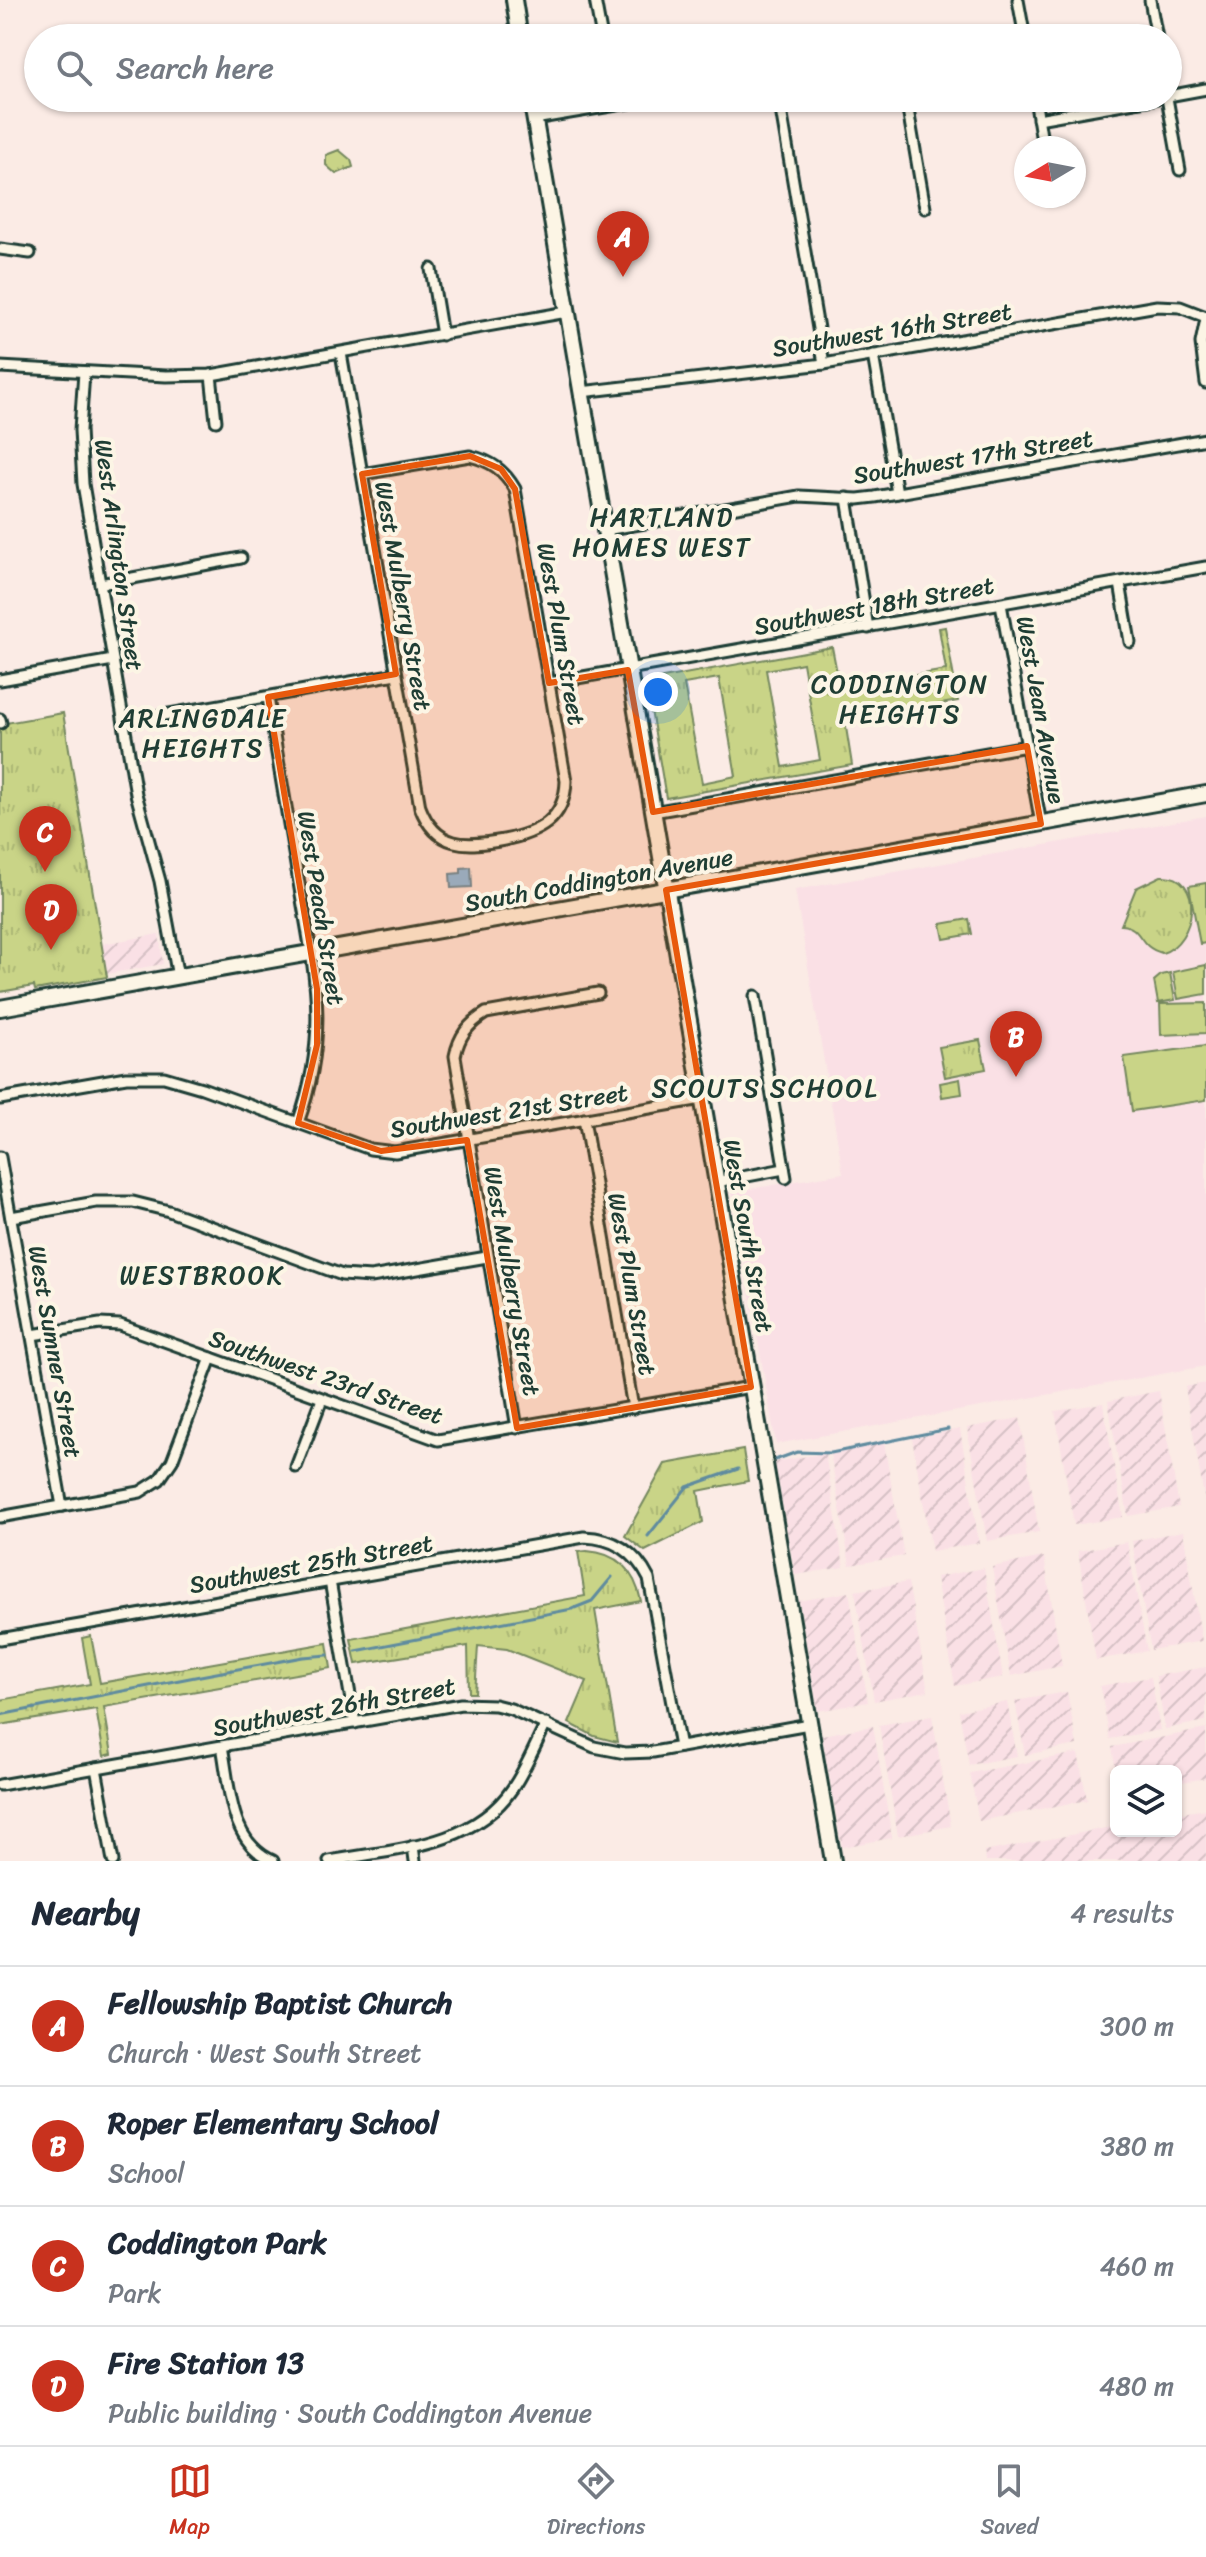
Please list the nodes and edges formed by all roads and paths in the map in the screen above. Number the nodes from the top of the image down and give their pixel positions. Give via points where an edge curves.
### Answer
1 (514, 0) edge
2 (595, 0) edge
3 (1018, 0) edge
4 (1150, 0) edge
5 (518, 24) edge
6 (599, 24) edge
7 (1022, 24) edge
8 (1154, 24) edge
9 (1206, 89) edge
10 (1182, 94) edge
11 (533, 112) edge
12 (567, 112) edge
13 (781, 112) edge
14 (908, 112) edge
15 (1037, 112) edge
16 (1078, 112) edge
17 (1170, 112) edge
18 (534, 119) junction
19 (1038, 119) junction
20 (1041, 136) edge
21 (1180, 170) dead end
22 (925, 208) dead end
23 (0, 249) edge
24 (30, 253) dead end
25 (431, 269) dead end
26 (567, 312) junction
27 (1206, 318) edge
28 (442, 335) junction
29 (341, 353) junction
30 (873, 355) junction
31 (824, 364) junction
32 (0, 367) edge
33 (84, 372) junction
34 (211, 375) junction
35 (1206, 383) edge
36 (581, 392) junction
37 (216, 421) dead end
38 (1206, 439) edge
39 (362, 474) junction
40 (897, 493) junction
41 (847, 498) junction
42 (605, 530) junction
43 (241, 558) dead end
44 (1206, 567) edge
45 (1120, 583) junction
46 (100, 584) junction
47 (1001, 604) junction
48 (868, 628) junction
49 (1130, 642) dead end
50 (113, 660) junction
51 (628, 670) junction
52 (396, 674) junction
53 (0, 680) edge
54 (549, 683) junction
55 (268, 697) junction
56 (124, 722) junction
57 (1027, 746) junction
58 (1206, 794) edge
59 (560, 809) joint
60 (653, 812) junction
61 (1041, 824) junction
62 (666, 890) junction
63 (311, 953) junction
64 (178, 977) junction
65 (598, 993) dead end
66 (755, 996) dead end
67 (0, 1008) edge
68 (0, 1099) edge
69 (702, 1099) junction
70 (584, 1119) junction
71 (298, 1123) junction
72 (467, 1140) junction
73 (0, 1157) edge
74 (716, 1182) junction
75 (11, 1217) junction
76 (487, 1257) junction
77 (32, 1335) junction
78 (211, 1358) junction
79 (751, 1387) junction
80 (322, 1399) junction
81 (633, 1408) junction
82 (517, 1428) junction
83 (296, 1467) dead end
84 (62, 1506) junction
85 (0, 1517) edge
86 (330, 1581) junction
87 (0, 1639) edge
88 (355, 1723) junction
89 (546, 1724) junction
90 (809, 1724) junction
91 (222, 1746) junction
92 (680, 1747) junction
93 (96, 1768) junction
94 (0, 1785) edge
95 (413, 1846) junction
96 (113, 1861) edge
97 (273, 1861) edge
98 (329, 1861) edge
99 (415, 1861) edge
100 (833, 1861) edge

1 - 5 street
2 - 6 street
3 - 7 street
4 - 8 street
9 - 10 street
11 - 18 street, West South Street
12 - 18 street
13 - 31 street
14 - 22 street
15 - 19 street
16 - 19 street
17 - 21 street
18 - 26 street, West South Street
19 - 20 street
23 - 24 street
25 - 28 street
26 - 28 street
26 - 36 street, West South Street
27 - 30 street, Southwest 16th Street via 1180,307 1157,306
27 - 35 street via 1201,343
28 - 29 street
29 - 34 street
29 - 39 street, West Mulberry Street
30 - 31 street, Southwest 16th Street
30 - 40 street
31 - 36 street, Southwest 16th Street
32 - 33 street
33 - 34 street
33 - 46 street, West Arlington Street via 81,456
34 - 37 street
36 - 42 street, West South Street
38 - 40 street, Southwest 17th Street
39 - 52 street, West Mulberry Street
39 - 54 street, West Plum Street via 462,456 501,469 518,500
40 - 41 street, Southwest 17th Street
41 - 42 street, Southwest 17th Street via 799,496
41 - 48 street
42 - 51 street, West South Street
43 - 46 street
44 - 45 street, Southwest 18th Street
45 - 47 street, Southwest 18th Street
45 - 49 street
46 - 50 street, West Arlington Street
47 - 48 street, Southwest 18th Street
47 - 57 street, West Jean Avenue
48 - 51 street, Southwest 18th Street
50 - 53 street
50 - 56 street, West Arlington Street
51 - 54 street, Southwest 18th Street
51 - 60 street, West South Street
52 - 55 street
52 - 59 street, West Mulberry Street via 420,807 443,838 475,845 526,836 545,827
54 - 59 street, West Plum Street via 566,781
55 - 56 street
55 - 63 street, West Peach Street
56 - 64 street, West Arlington Street
57 - 60 street
57 - 61 street, West Jean Avenue
58 - 61 street, South Coddington Avenue
60 - 62 street, West South Street
61 - 62 street, South Coddington Avenue
62 - 63 street, South Coddington Avenue
62 - 69 street, West South Street
63 - 64 street, South Coddington Avenue
63 - 71 street, West Peach Street via 317,1045
64 - 67 street, South Coddington Avenue
65 - 72 street, West Mulberry Street via 486,1013 459,1034 455,1065
66 - 74 street via 785,1174
68 - 71 street, Southwest 21st Street via 126,1077 164,1077
69 - 70 street, Southwest 21st Street
69 - 74 street, West South Street
70 - 72 street, Southwest 21st Street
70 - 81 street, West Plum Street
71 - 72 street, Southwest 21st Street via 381,1151
72 - 76 street, West Mulberry Street
73 - 75 street, West Sumner Street
74 - 79 street, West South Street
75 - 76 street via 96,1202 133,1202 356,1277
75 - 77 street, West Sumner Street
76 - 82 street, West Mulberry Street
77 - 78 street, Southwest 23rd Street via 109,1323
77 - 84 street, West Sumner Street
78 - 80 street, Southwest 23rd Street
78 - 84 street via 172,1461 159,1480 129,1496
79 - 81 street, Southwest 23rd Street
79 - 90 street, West South Street
80 - 82 street, Southwest 23rd Street via 438,1440
80 - 83 street
81 - 82 street, Southwest 23rd Street
84 - 85 street
86 - 87 street, Southwest 25th Street
86 - 88 street
86 - 92 street, Southwest 25th Street via 584,1537 609,1540 643,1568 651,1589
88 - 89 street, Southwest 26th Street via 477,1704 511,1709
88 - 91 street, Southwest 26th Street
89 - 92 street, Southwest 26th Street via 608,1751
89 - 95 street via 512,1790 486,1817 457,1834
90 - 92 street, Southwest 26th Street
90 - 100 street, West South Street
91 - 93 street, Southwest 26th Street
91 - 97 street via 238,1826 253,1848
93 - 94 street, Southwest 26th Street
93 - 96 street
95 - 98 street
95 - 99 street

